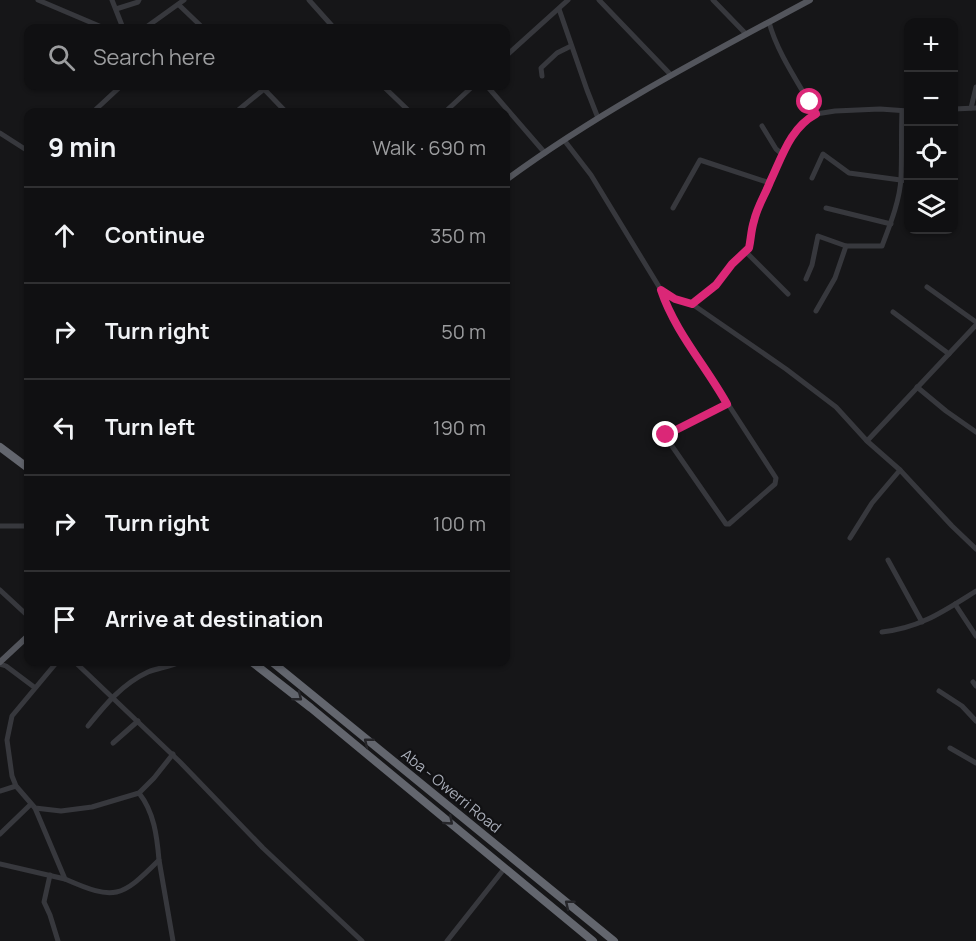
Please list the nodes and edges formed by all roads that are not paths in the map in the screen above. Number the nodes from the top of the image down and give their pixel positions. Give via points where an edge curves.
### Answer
1 (38, 0) edge
2 (112, 0) edge
3 (139, 0) edge
4 (184, 0) edge
5 (309, 0) edge
6 (568, 0) edge
7 (599, 0) edge
8 (713, 0) edge
9 (810, 0) edge
10 (179, 5) junction
11 (116, 9) junction
12 (559, 9) junction
13 (769, 22) junction
14 (95, 24) edge
15 (122, 24) edge
16 (151, 24) edge
17 (199, 24) edge
18 (330, 24) edge
19 (746, 34) junction
20 (571, 46) junction
21 (510, 52) edge
22 (671, 75) junction
23 (542, 76) dead end
24 (976, 87) edge
25 (117, 90) edge
26 (259, 90) edge
27 (265, 90) edge
28 (387, 90) edge
29 (469, 90) edge
30 (490, 90) edge
31 (99, 108) edge
32 (240, 108) edge
33 (282, 108) edge
34 (406, 108) edge
35 (449, 108) edge
36 (506, 108) edge
37 (958, 108) edge
38 (974, 108) edge
39 (904, 111) edge
40 (510, 113) edge
41 (816, 114) junction
42 (598, 118) junction
43 (904, 118) edge
44 (762, 126) dead end
45 (0, 133) edge
46 (564, 140) junction
47 (24, 148) edge
48 (545, 153) junction
49 (782, 154) junction
50 (510, 177) edge
51 (812, 178) dead end
52 (901, 180) junction
53 (904, 180) edge
54 (770, 183) junction
55 (673, 208) dead end
56 (826, 208) dead end
57 (891, 224) junction
58 (846, 246) junction
59 (746, 252) junction
60 (806, 279) dead end
61 (927, 287) dead end
62 (661, 290) junction
63 (788, 294) dead end
64 (692, 304) junction
65 (816, 311) dead end
66 (893, 312) dead end
67 (976, 325) edge
68 (949, 354) junction
69 (917, 387) junction
70 (727, 404) junction
71 (976, 432) edge
72 (867, 441) junction
73 (0, 447) edge
74 (0, 454) edge
75 (16, 459) junction
76 (24, 465) edge
77 (900, 470) junction
78 (0, 526) edge
79 (24, 526) edge
80 (850, 538) dead end
81 (976, 549) edge
82 (888, 560) dead end
83 (0, 590) edge
84 (976, 591) edge
85 (955, 604) junction
86 (24, 612) edge
87 (922, 622) junction
88 (882, 632) dead end
89 (976, 636) edge
90 (24, 640) edge
91 (0, 663) edge
92 (53, 666) edge
93 (79, 666) edge
94 (167, 666) edge
95 (257, 666) edge
96 (277, 666) edge
97 (34, 687) junction
98 (939, 691) dead end
99 (112, 697) junction
100 (138, 721) junction
101 (976, 721) edge
102 (88, 726) dead end
103 (113, 743) dead end
104 (950, 748) dead end
105 (173, 754) junction
106 (976, 763) edge
107 (407, 773) junction
108 (399, 780) junction
109 (16, 786) junction
110 (0, 791) edge
111 (139, 793) junction
112 (33, 806) junction
113 (0, 834) edge
114 (159, 860) junction
115 (0, 864) edge
116 (504, 869) junction
117 (50, 875) junction
118 (65, 879) junction
119 (57, 941) edge
120 (173, 941) edge
121 (362, 941) edge
122 (447, 941) edge
123 (593, 941) edge
124 (614, 941) edge

1 - 14 street
2 - 11 street
3 - 11 street
4 - 10 street
5 - 18 street
6 - 12 street
7 - 22 street
8 - 19 street
9 - 13 main road
10 - 16 street
10 - 17 street
11 - 15 street
12 - 20 street
12 - 21 street
13 - 19 main road
13 - 41 street via 779,51
19 - 22 main road
20 - 23 street via 541,68
20 - 42 street
22 - 42 main road
24 - 38 street
25 - 31 street
26 - 32 street
27 - 33 street
28 - 34 street
29 - 35 street
30 - 36 street
37 - 38 street
39 - 41 street
40 - 48 street
41 - 49 street via 795,132
42 - 46 main road
43 - 52 street
44 - 49 street
45 - 47 street
46 - 48 main road
46 - 62 street via 591,174
48 - 50 main road
49 - 54 street
51 - 52 street via 823,154 849,173
52 - 53 street
52 - 57 street
54 - 55 street via 700,160
54 - 59 street via 759,204
56 - 57 street
57 - 58 street via 882,246
58 - 60 street via 818,236
58 - 65 street via 835,278
59 - 63 street
59 - 64 street
61 - 67 street
62 - 64 street
62 - 70 street via 680,330
64 - 72 street via 814,389
66 - 68 street
67 - 68 street
68 - 69 street
69 - 71 street
69 - 72 street
70 - 70 street via 776,481 729,524 665,438
72 - 77 street
73 - 75 highway
74 - 75 highway
75 - 76 highway
77 - 80 street via 872,503
77 - 81 street
78 - 79 street
82 - 87 street
83 - 86 street
84 - 85 street
85 - 87 street
85 - 89 street
87 - 88 street
90 - 91 main road
91 - 97 street
92 - 97 street
93 - 99 street
94 - 99 street via 148,672
95 -> 108 highway, Aba - Owerri Road
107 -> 96 highway, Aba - Owerri Road
97 - 109 street via 12,716 9,732 9,760
98 - 101 street
99 - 100 street
99 - 102 street
100 - 103 street
100 - 105 street
104 - 106 street
105 - 111 street
105 - 121 street via 263,848
107 - 108 highway
124 -> 107 highway, Aba - Owerri Road
108 -> 116 highway, Aba - Owerri Road
109 - 110 street
109 - 112 street
111 - 112 street via 92,807 61,811
111 - 114 street via 156,832
112 - 113 street
112 - 118 street
114 - 118 street via 124,891 108,894
114 - 120 street
115 - 117 street
116 - 122 street
116 - 123 highway, Aba - Owerri Road
117 - 118 street
117 - 119 street via 44,902

